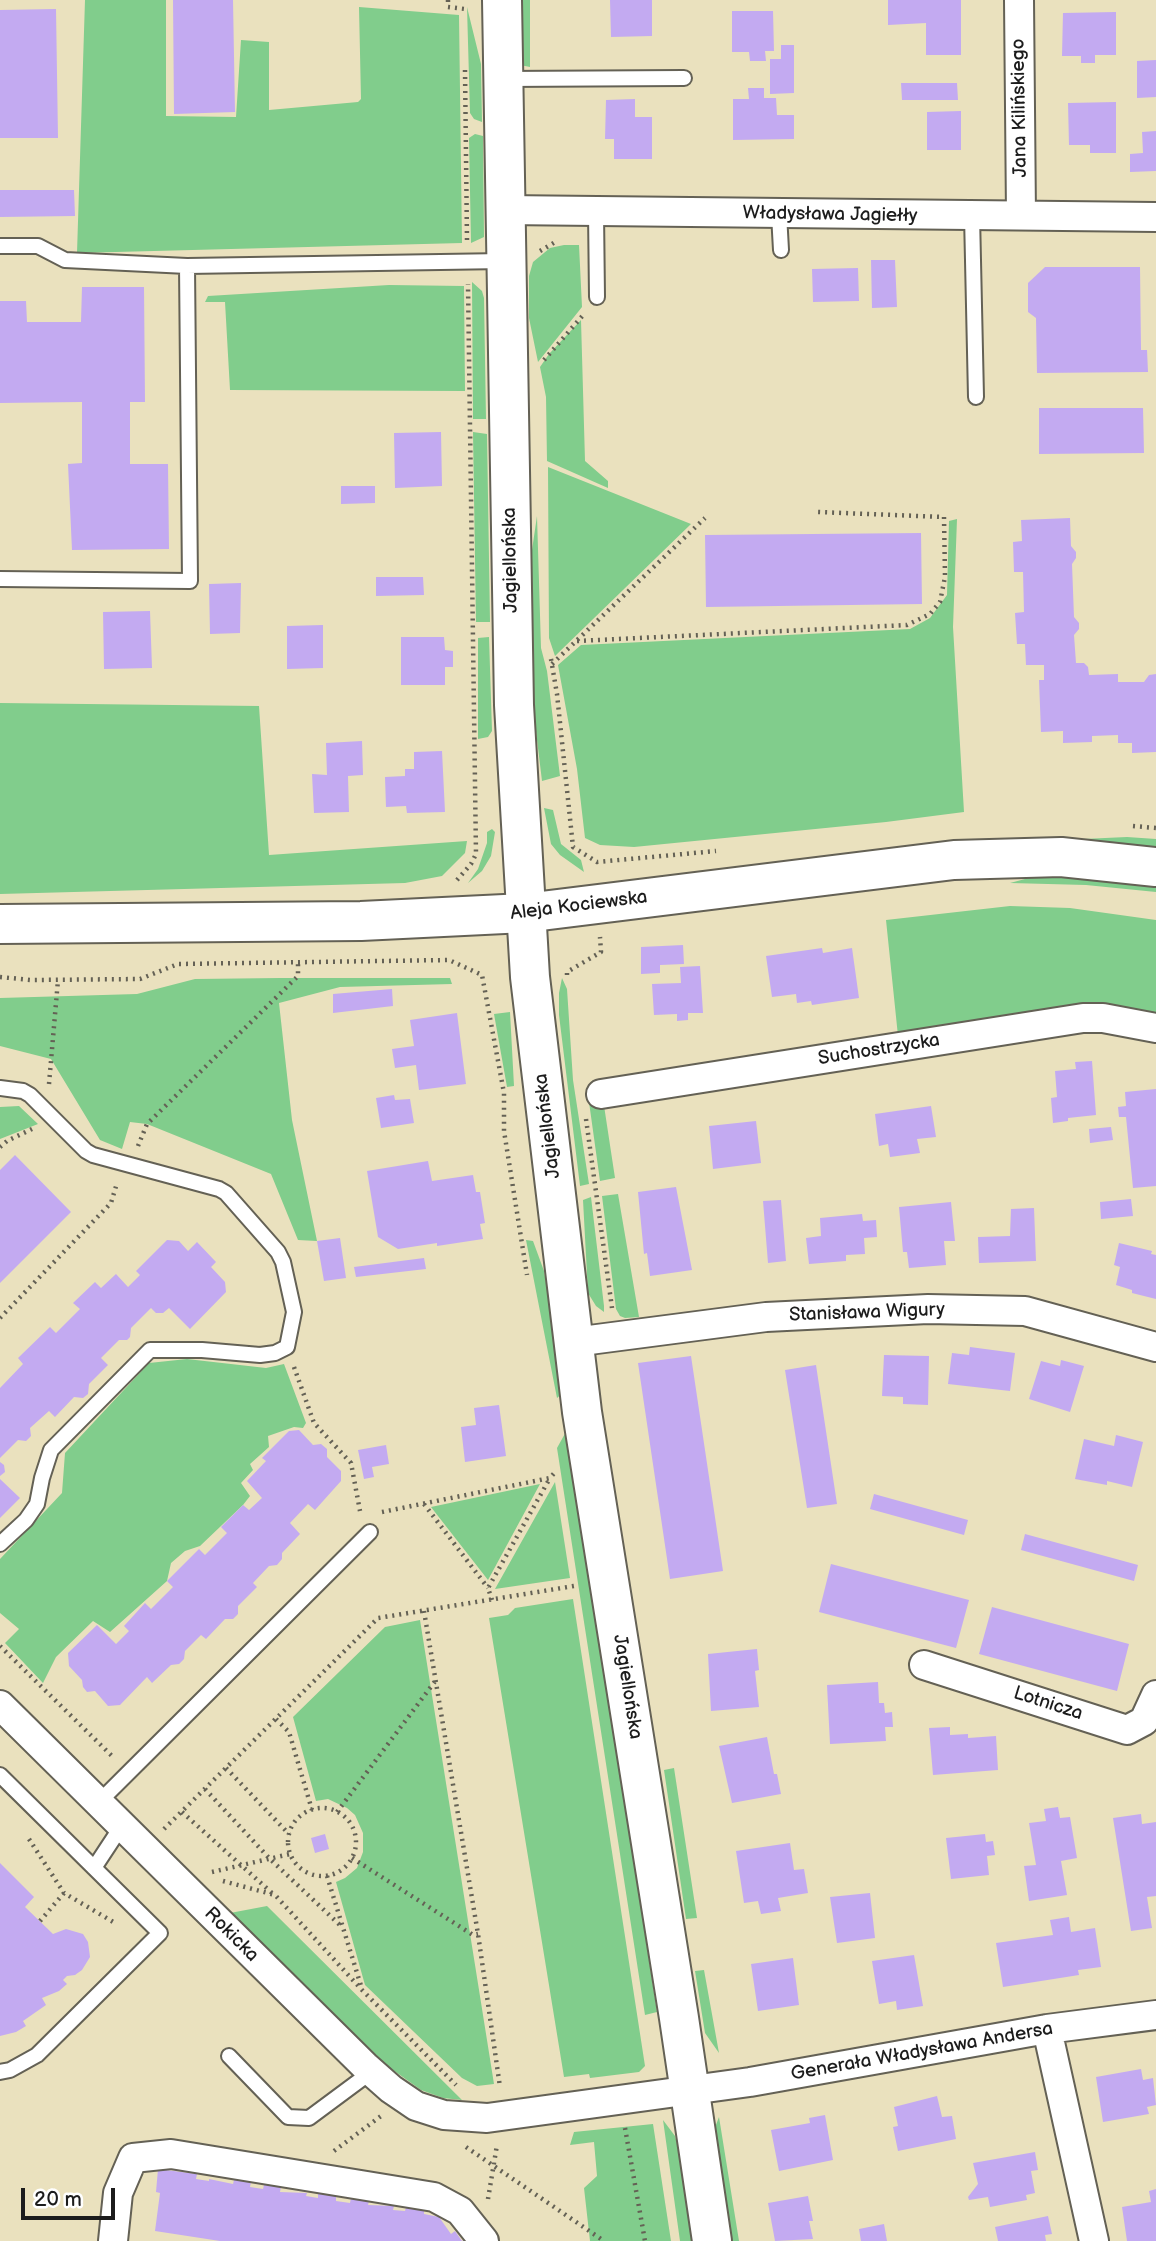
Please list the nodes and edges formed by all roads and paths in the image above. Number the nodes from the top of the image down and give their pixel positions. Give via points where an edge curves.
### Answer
1 (448, 0) edge
2 (502, 0) edge
3 (1019, 0) edge
4 (465, 22) dead end
5 (465, 62) dead end
6 (684, 78) dead end
7 (502, 79) junction
8 (504, 210) junction
9 (596, 212) junction
10 (779, 214) junction
11 (972, 215) junction
12 (1021, 215) junction
13 (1156, 217) edge
14 (0, 246) edge
15 (781, 250) dead end
16 (505, 261) junction
17 (467, 262) junction
18 (187, 266) junction
19 (597, 297) dead end
20 (976, 397) dead end
21 (818, 512) dead end
22 (705, 518) dead end
23 (0, 579) edge
24 (576, 641) junction
25 (552, 664) dead end
26 (566, 791) dead end
27 (597, 862) dead end
28 (1156, 867) edge
29 (525, 913) junction
30 (446, 918) junction
31 (0, 924) edge
32 (298, 963) junction
33 (0, 977) edge
34 (58, 980) junction
35 (1156, 1028) edge
36 (0, 1088) edge
37 (601, 1094) dead end
38 (36, 1101) junction
39 (54, 1120) junction
40 (0, 1147) edge
41 (130, 1165) junction
42 (0, 1318) edge
43 (574, 1342) junction
44 (1156, 1348) edge
45 (281, 1350) junction
46 (558, 1469) dead end
47 (551, 1478) junction
48 (424, 1504) junction
49 (374, 1513) dead end
50 (361, 1516) dead end
51 (370, 1532) dead end
52 (0, 1544) edge
53 (574, 1586) dead end
54 (488, 1588) junction
55 (492, 1600) junction
56 (424, 1611) junction
57 (0, 1646) edge
58 (924, 1665) dead end
59 (437, 1679) junction
60 (1156, 1695) edge
61 (0, 1705) edge
62 (276, 1719) junction
63 (226, 1768) junction
64 (0, 1775) edge
65 (123, 1778) junction
66 (205, 1789) junction
67 (97, 1804) junction
68 (312, 1810) junction
69 (182, 1812) junction
70 (337, 1812) junction
71 (121, 1827) junction
72 (155, 1827) dead end
73 (289, 1834) junction
74 (27, 1837) dead end
75 (290, 1854) junction
76 (352, 1858) junction
77 (270, 1859) junction
78 (242, 1865) junction
79 (94, 1868) junction
80 (327, 1876) junction
81 (64, 1893) junction
82 (275, 1895) junction
83 (40, 1921) dead end
84 (119, 1926) dead end
85 (342, 1927) junction
86 (478, 1934) junction
87 (362, 1990) junction
88 (1156, 2015) edge
89 (1047, 2029) junction
90 (229, 2056) dead end
91 (0, 2072) edge
92 (371, 2072) junction
93 (463, 2090) dead end
94 (689, 2090) junction
95 (501, 2094) dead end
96 (618, 2100) junction
97 (382, 2116) dead end
98 (493, 2130) junction
99 (457, 2141) dead end
100 (330, 2154) dead end
101 (493, 2167) junction
102 (487, 2205) dead end
103 (113, 2241) edge
104 (484, 2241) edge
105 (604, 2241) edge
106 (645, 2241) edge
107 (712, 2241) edge
108 (1094, 2241) edge

1 - 4 path via 448,7 464,9
2 - 7 main road, Jagiellońska
3 - 12 street, Jana Kilińskiego
5 - 17 path
6 - 7 lane
7 - 8 main road, Jagiellońska
8 - 9 street, Władysława Jagiełły
8 - 16 main road, Jagiellońska
9 - 10 street, Władysława Jagiełły
9 - 19 lane
10 - 11 street, Władysława Jagiełły
10 - 15 lane
11 - 12 street, Władysława Jagiełły
11 - 20 lane
12 - 13 street, Władysława Jagiełły
14 - 18 lane via 38,246 65,260
16 - 17 lane
16 - 29 main road, Jagiellońska via 514,705
17 - 18 lane
17 - 30 path via 476,853 445,892
18 - 23 lane via 190,581
21 - 24 path via 944,517 945,577 940,603 930,614 907,625
22 - 24 path
24 - 25 path
26 - 27 path via 573,847
28 - 29 main road, Aleja Kociewska via 1061,857 954,860
29 - 30 main road, Aleja Kociewska
29 - 43 main road, Jagiellońska
30 - 31 main road, Aleja Kociewska
30 - 32 path via 449,960
32 - 34 path via 178,964 140,979
32 - 41 path via 298,976 147,1124
33 - 34 path
34 - 38 path via 49,1088
35 - 37 street, Suchostrzycka via 1103,1017 1083,1018
36 - 38 lane via 23,1091
38 - 39 lane
39 - 40 path
39 - 41 lane via 86,1152
41 - 42 path via 119,1178 111,1203
41 - 45 lane via 219,1189 278,1252 294,1312
43 - 44 street, Stanisława Wigury via 766,1317 928,1309 1025,1311
43 - 94 main road, Jagiellońska
45 - 50 path via 314,1423 351,1463
45 - 52 lane via 260,1355 150,1350 51,1450 37,1504
46 - 47 path
47 - 48 path
47 - 54 path
48 - 49 path
48 - 54 path
51 - 65 lane
53 - 55 path
54 - 55 path
55 - 56 path
56 - 59 path
56 - 62 path via 378,1618
57 - 65 path via 119,1763
58 - 60 street, Lotnicza via 1126,1730 1144,1721
59 - 70 path
59 - 86 path
61 - 67 street, Rokicka
62 - 63 path
62 - 68 path via 289,1732
63 - 66 path
63 - 73 path
64 - 79 lane
65 - 67 lane
66 - 69 path
66 - 77 path
67 - 71 street, Rokicka
68 - 70 path
68 - 73 path via 299,1817
69 - 72 path via 161,1833
69 - 78 path
70 - 76 path via 352,1827
71 - 79 lane
71 - 92 street, Rokicka
73 - 75 path
74 - 81 path
75 - 77 path
75 - 80 path via 309,1874
76 - 80 path
76 - 86 path via 472,1935
77 - 78 path
77 - 85 path
78 - 82 path
78 - 82 path via 202,1875
79 - 91 lane via 160,1933 37,2055
80 - 85 path
81 - 83 path
81 - 84 path
82 - 87 path
85 - 87 path
86 - 95 path
87 - 93 path
88 - 89 street, Generała Władysława Andersa
89 - 94 street, Generała Władysława Andersa
89 - 108 street
90 - 92 lane via 288,2117 309,2118
92 - 98 street, Rokicka via 416,2106
94 - 96 street
94 - 107 main road, Jagiellońska
96 - 98 street, Rokicka
96 - 106 path
97 - 100 path
98 - 101 path
99 - 101 path
101 - 102 path
101 - 105 path
103 - 104 street via 118,2193 133,2158 171,2154 434,2197 460,2211

